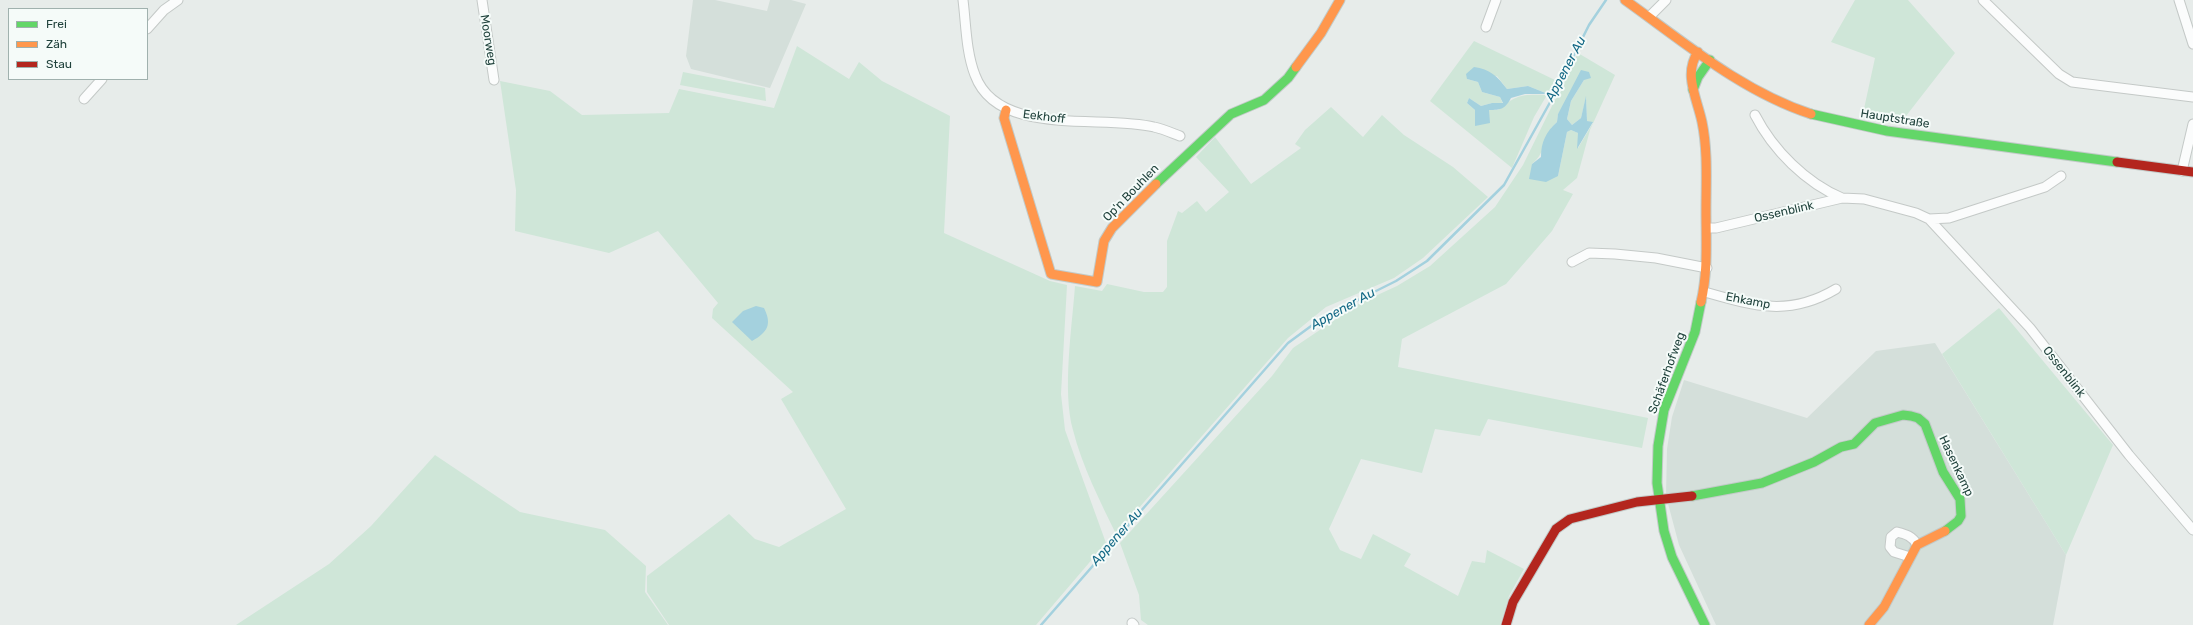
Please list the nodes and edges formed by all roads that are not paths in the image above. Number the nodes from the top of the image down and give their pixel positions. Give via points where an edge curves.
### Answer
1 (178, 0) edge
2 (482, 0) edge
3 (962, 0) edge
4 (1340, 0) edge
5 (1496, 0) edge
6 (1625, 0) edge
7 (1666, 0) edge
8 (1983, 0) edge
9 (2179, 0) edge
10 (1649, 17) junction
11 (1486, 27) dead end
12 (148, 28) edge
13 (2193, 44) edge
14 (1698, 52) junction
15 (1710, 60) junction
16 (101, 80) edge
17 (494, 80) dead end
18 (1692, 91) junction
19 (2193, 96) edge
20 (84, 99) dead end
21 (1006, 110) junction
22 (1755, 115) dead end
23 (2193, 124) edge
24 (1180, 136) dead end
25 (2193, 163) edge
26 (2182, 170) junction
27 (2193, 172) edge
28 (2061, 176) dead end
29 (1842, 198) junction
30 (1929, 219) junction
31 (1707, 228) junction
32 (1572, 262) dead end
33 (1707, 268) junction
34 (1836, 289) dead end
35 (1705, 292) junction
36 (1658, 499) junction
37 (2193, 530) edge
38 (1917, 545) junction
39 (1910, 557) junction
40 (1506, 625) edge
41 (1705, 625) edge
42 (1869, 625) edge

1 - 12 street via 164,10
2 - 17 street, Moorweg
3 - 21 street, Eekhoff via 975,75 991,100
4 - 21 street, Op'n Bouhlen via 1338,8 1288,78 1264,100 1231,114 1112,228 1104,241 1097,282 1051,274 1004,118
5 - 11 street
6 - 10 street, Hauptstraße
7 - 10 street
8 - 19 street via 2059,74 2072,82
9 - 13 street
10 - 14 street, Hauptstraße
14 - 15 street, Hauptstraße
14 - 18 street, Schäferhofweg via 1692,61
15 - 18 street
15 - 26 street, Hauptstraße via 1780,102 1836,121 1910,134
16 - 20 street
18 - 31 street, Schäferhofweg via 1705,138
21 - 24 street, Eekhoff via 1027,117 1154,126
22 - 29 street via 1760,125 1800,172 1818,187
23 - 26 street
25 - 26 street
26 - 27 street, Hauptstraße
28 - 30 street, Ossenblink via 2045,187 1949,218
29 - 30 street, Ossenblink via 1864,199 1916,212
29 - 31 street, Ossenblink
30 - 37 street, Ossenblink via 2030,328 2129,455
31 - 33 street, Schäferhofweg
32 - 33 street via 1589,253 1615,254 1656,258
33 - 35 street, Schäferhofweg
34 - 35 street, Ehkamp via 1805,302 1775,307 1749,304
35 - 36 street, Schäferhofweg via 1695,332 1664,410 1657,465
36 - 38 street, Hasenkamp via 1762,483 1814,462 1841,447 1854,444 1875,423 1902,415 1911,416 1925,424 1943,472 1960,499 1962,509 1958,522
36 - 40 street via 1570,519 1556,529 1513,602
36 - 41 street, Schäferhofweg via 1672,557
38 - 39 street
38 - 39 street via 1905,534 1897,532 1891,537 1890,547 1894,552
39 - 42 street via 1884,607

